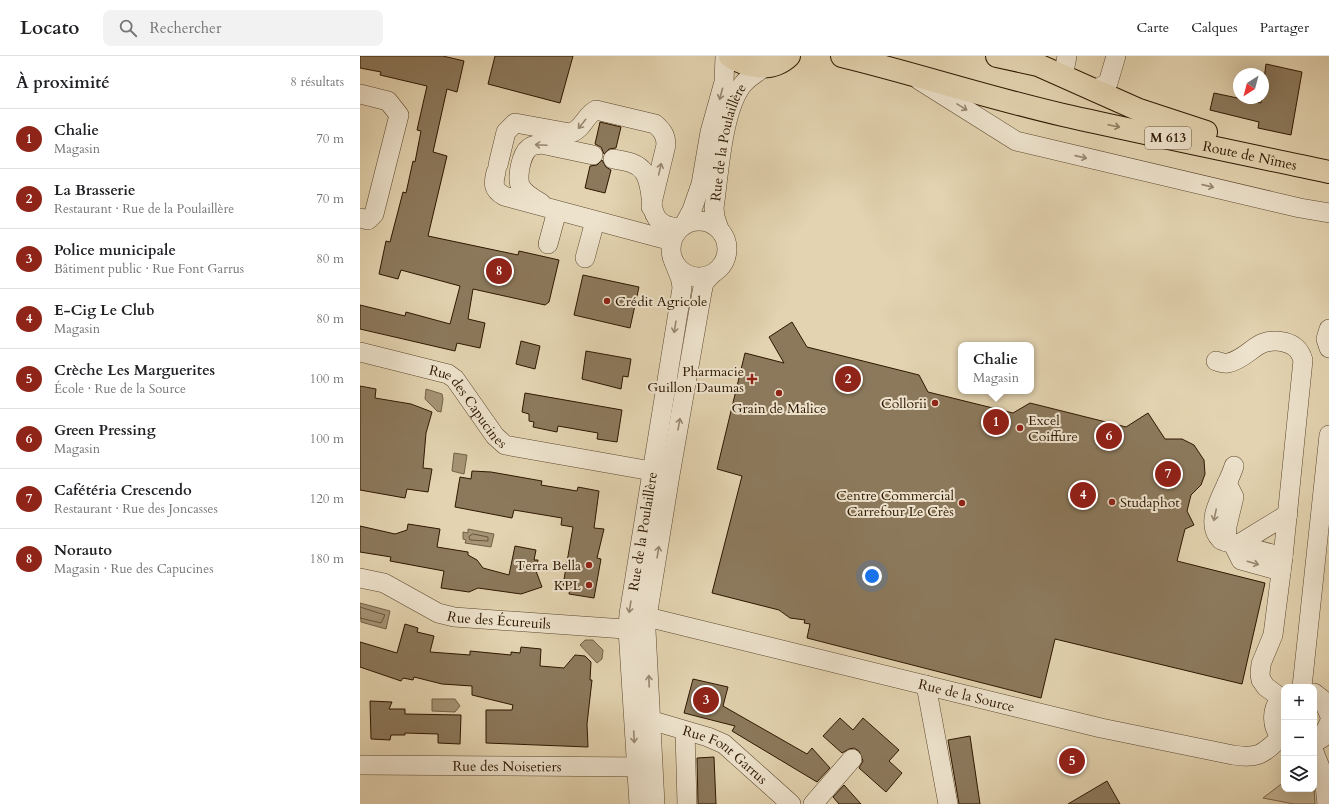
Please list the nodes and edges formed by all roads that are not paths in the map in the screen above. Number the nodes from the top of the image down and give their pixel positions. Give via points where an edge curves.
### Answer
1 (725, 56) edge
2 (730, 56) edge
3 (842, 56) edge
4 (997, 56) edge
5 (1067, 56) edge
6 (1116, 56) edge
7 (789, 57) edge
8 (764, 67) junction
9 (906, 72) junction
10 (1063, 77) junction
11 (1093, 91) junction
12 (360, 94) edge
13 (1008, 101) junction
14 (593, 155) dead end
15 (613, 159) dead end
16 (1329, 160) edge
17 (1329, 172) edge
18 (652, 207) junction
19 (1300, 208) junction
20 (554, 210) junction
21 (1329, 213) edge
22 (360, 218) edge
23 (595, 220) junction
24 (1329, 224) edge
25 (719, 229) junction
26 (678, 232) junction
27 (548, 244) dead end
28 (585, 258) dead end
29 (674, 262) junction
30 (711, 275) junction
31 (1329, 330) edge
32 (1329, 348) edge
33 (360, 352) edge
34 (1216, 361) dead end
35 (1329, 435) edge
36 (651, 472) junction
37 (1231, 474) dead end
38 (670, 475) junction
39 (1287, 519) junction
40 (1236, 545) junction
41 (1282, 564) junction
42 (360, 578) edge
43 (640, 625) junction
44 (1302, 684) edge
45 (926, 685) junction
46 (1317, 695) edge
47 (1281, 696) edge
48 (1281, 698) edge
49 (1329, 714) edge
50 (650, 720) junction
51 (685, 731) junction
52 (1281, 737) edge
53 (1281, 740) edge
54 (1316, 756) edge
55 (852, 759) dead end
56 (360, 765) edge
57 (645, 767) junction
58 (639, 804) edge
59 (655, 804) edge
60 (687, 804) edge
61 (791, 804) edge
62 (813, 804) edge
63 (948, 804) edge
64 (1327, 804) edge

1 -> 26 street, Rue de la Poulaillère via 724,82 710,132 701,184 692,210
2 - 8 main road via 752,66
3 - 9 main road, Route de Nîmes / M 613
4 - 10 main road, Route de Nîmes / M 613 via 1038,66
5 - 10 street
6 - 11 street via 1108,83
7 - 8 main road
8 - 25 street, Rue de la Poulaillère via 741,86 728,122 714,208
9 - 13 main road, Route de Nîmes / M 613
9 -> 19 street via 1016,141
10 - 11 main road, Route de Nîmes / M 613
11 - 13 main road, Route de Nîmes / M 613 via 1087,97 1068,103
11 - 16 main road, Route de Nîmes / M 613 via 1199,131
12 - 22 street via 388,101 399,115 374,214 368,220
13 -> 17 main road, Route de Nîmes / M 613
14 -> 20 street via 541,144 527,149 519,180 521,187
15 - 18 street via 633,163 644,172 650,188
18 -> 20 street via 666,145 666,137 662,130 655,124 596,110 575,132 515,123 506,132 493,184 498,193
18 - 26 street via 657,219
19 - 21 street
19 - 24 street via 1318,215
20 - 23 street
20 - 27 street
23 - 26 street
23 - 28 street
25 - 26 street via 711,223 693,221
25 - 30 street, Rue de la Poulaillère via 727,244 727,253 721,266
26 - 29 street, Rue de la Poulaillère via 672,256
29 - 30 street via 679,269 694,277
29 -> 36 street, Rue de la Poulaillère via 682,288
38 -> 30 street, Rue de la Poulaillère via 702,292
31 - 32 street via 1326,339
33 - 36 street, Rue des Capucines via 448,374 455,379 495,436 505,445
34 - 39 street via 1227,363 1235,360 1268,341 1292,344 1300,350 1303,365
35 - 44 street
36 - 38 street, Rue des Capucines
36 -> 43 street, Rue de la Poulaillère via 629,614
37 -> 40 street via 1218,501 1213,525 1215,534 1221,540
43 -> 38 street, Rue de la Poulaillère
39 - 40 street
39 - 41 street
40 -> 41 street via 1241,560
41 - 47 street via 1273,635 1260,674 1266,687
42 - 43 street, Rue des Écureuils via 384,583 438,613 454,617
43 - 45 street, Rue de la Source
50 -> 43 street, Rue de la Poulaillère
43 -> 57 street, Rue de la Poulaillère
45 - 53 street, Rue de la Source via 1101,728 1248,758 1258,756
45 - 63 street
46 - 49 street via 1323,700
48 - 52 street via 1276,705 1273,722
50 - 51 street, Rue Font Garrus
50 - 57 street, Rue de la Poulaillère
51 - 60 street
51 - 61 street, Rue Font Garrus via 716,740 732,749
54 - 64 street via 1324,777
55 - 62 street
56 - 57 street, Rue des Noisetiers
57 - 58 street, Rue de la Poulaillère
57 - 59 street, Rue de la Poulaillère

